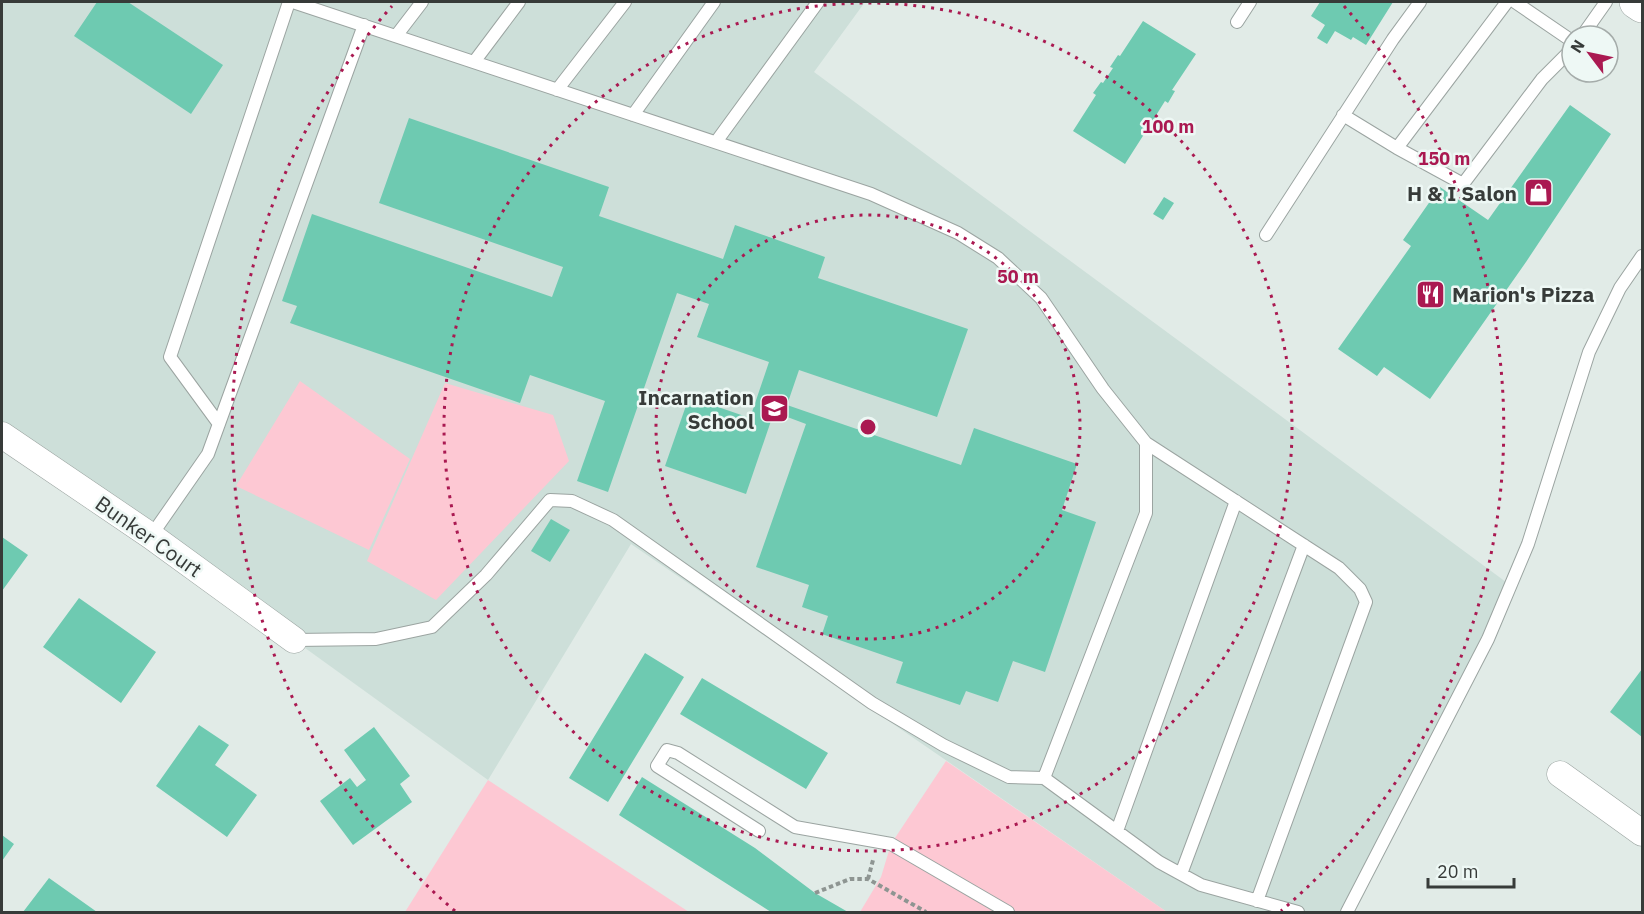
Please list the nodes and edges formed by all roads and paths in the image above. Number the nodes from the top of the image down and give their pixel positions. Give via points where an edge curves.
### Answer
1 (291, 2) edge
2 (422, 2) edge
3 (519, 2) edge
4 (625, 2) edge
5 (714, 2) edge
6 (818, 2) edge
7 (1250, 2) edge
8 (1420, 2) edge
9 (1507, 2) edge
10 (1515, 2) edge
11 (1606, 2) edge
12 (1636, 2) edge
13 (324, 6) edge
14 (1642, 6) edge
15 (1237, 22) dead end
16 (1590, 24) edge
17 (364, 25) junction
18 (1560, 33) edge
19 (396, 36) junction
20 (1560, 61) edge
21 (474, 62) junction
22 (557, 90) junction
23 (633, 115) junction
24 (1343, 115) junction
25 (716, 142) junction
26 (1397, 148) junction
27 (1266, 235) dead end
28 (1642, 256) edge
29 (219, 423) junction
30 (2, 435) edge
31 (1146, 443) junction
32 (1236, 501) junction
33 (151, 536) junction
34 (1305, 545) junction
35 (294, 640) joint
36 (1560, 774) dead end
37 (1044, 778) junction
38 (759, 831) dead end
39 (1117, 831) junction
40 (1642, 833) edge
41 (1181, 874) junction
42 (815, 892) dead end
43 (1257, 901) junction
44 (926, 912) edge
45 (1008, 912) edge
46 (1298, 912) edge
47 (1347, 912) edge

1 - 13 lane
1 - 29 lane via 170,357
2 - 19 lane
3 - 21 lane
4 - 22 lane
5 - 23 lane
6 - 25 lane
7 - 15 lane
8 - 24 lane
9 - 26 lane
10 - 18 lane
11 - 16 lane
12 - 14 main road
13 - 17 lane
17 - 19 lane
17 - 29 lane
19 - 21 lane
20 - 26 lane via 1463,184
21 - 22 lane
22 - 23 lane
23 - 25 lane
24 - 26 lane
24 - 27 lane
25 - 31 lane via 870,194 958,233 998,258 1041,298 1103,389
28 - 47 lane via 1620,288 1589,352 1528,544 1488,639
29 - 33 lane via 208,454
30 - 33 street, Bunker Court
31 - 32 lane
31 - 37 lane via 1146,513
32 - 34 lane
32 - 39 lane
33 - 35 street, Bunker Court
34 - 41 lane
34 - 43 lane via 1339,568 1360,589 1366,603
35 - 37 lane via 376,639 432,627 486,575 550,500 572,501 613,519 872,703 943,745 1009,777
36 - 40 street
37 - 39 lane
38 - 45 lane via 657,766 667,750 678,753 795,827 891,844
39 - 41 lane
41 - 43 lane via 1201,885
42 - 44 path via 850,879 868,879
43 - 46 lane

